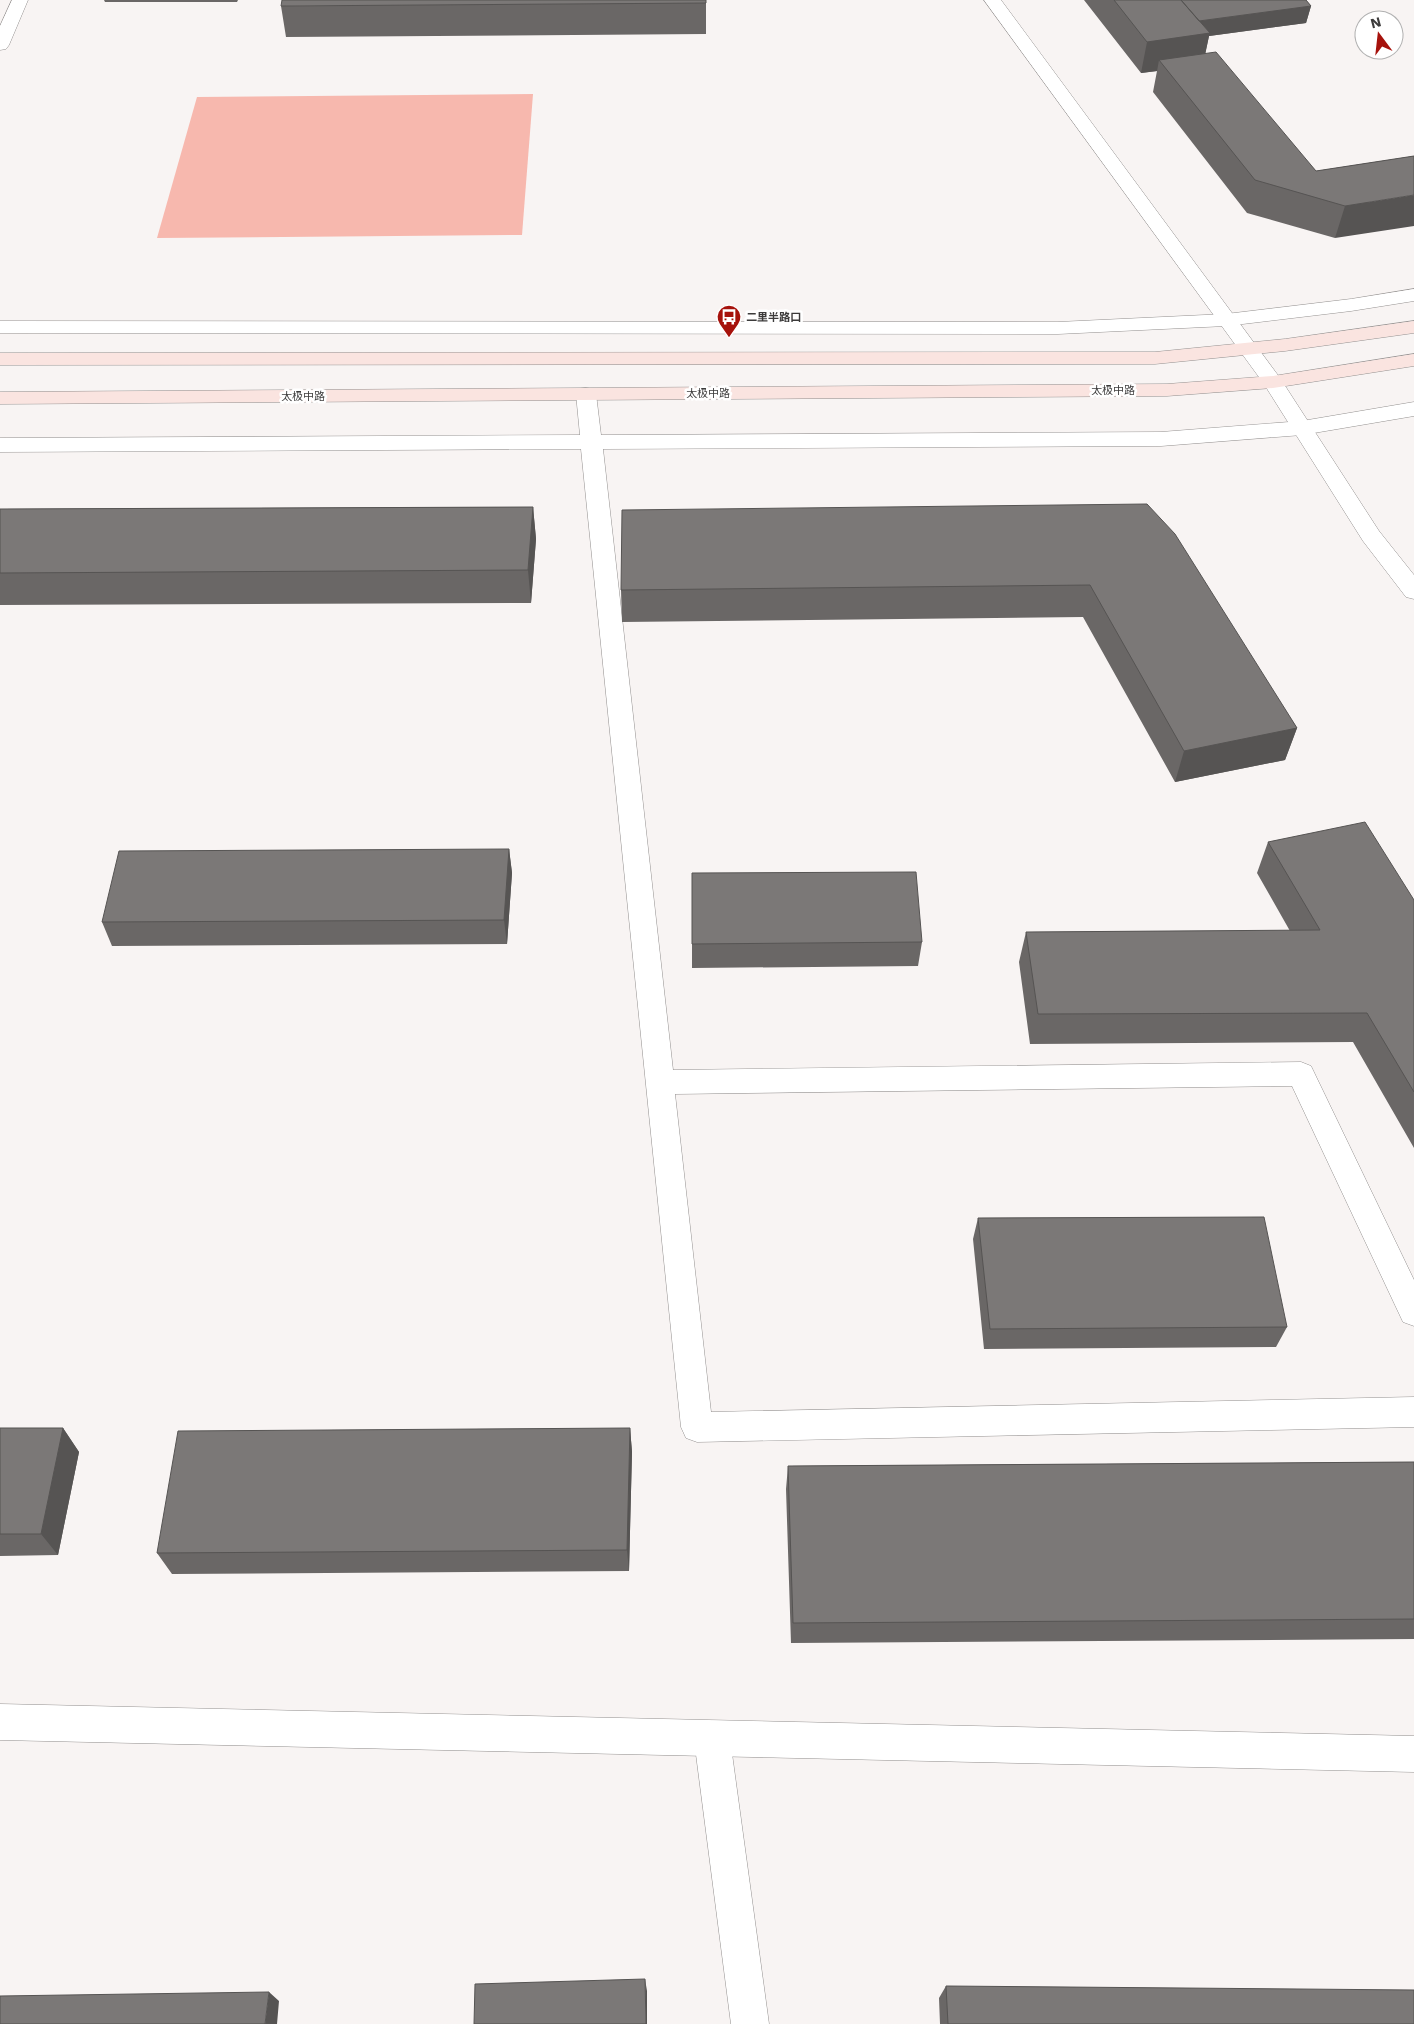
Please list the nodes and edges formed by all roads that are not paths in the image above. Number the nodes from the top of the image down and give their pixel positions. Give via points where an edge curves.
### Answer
1 (20, 0) edge
2 (992, 0) edge
3 (0, 45) edge
4 (1414, 295) edge
5 (1226, 320) junction
6 (0, 327) edge
7 (1414, 327) edge
8 (1249, 350) junction
9 (0, 359) edge
10 (1414, 360) edge
11 (1273, 382) junction
12 (586, 394) junction
13 (0, 398) edge
14 (1414, 409) edge
15 (1302, 428) junction
16 (591, 442) junction
17 (0, 446) edge
18 (1414, 591) edge
19 (660, 1082) junction
20 (1414, 1312) edge
21 (1414, 1412) edge
22 (0, 1722) edge
23 (712, 1738) junction
24 (1414, 1754) edge
25 (750, 2024) edge

1 - 3 street
2 - 5 street
4 - 5 street
5 - 6 street via 1058,328
5 - 8 street
7 - 8 main road
8 - 9 main road via 1155,358
8 - 11 street
10 - 11 main road, 太极中路
11 - 12 main road, 太极中路 via 1167,390
11 - 15 street
12 - 13 main road, 太极中路
12 - 16 street
14 - 15 street
15 - 16 street via 1161,438
15 - 18 street via 1371,536
16 - 17 street
16 - 19 street
19 - 20 street via 1301,1074
19 - 21 street via 697,1427
22 - 23 street
23 - 24 street
23 - 25 street

